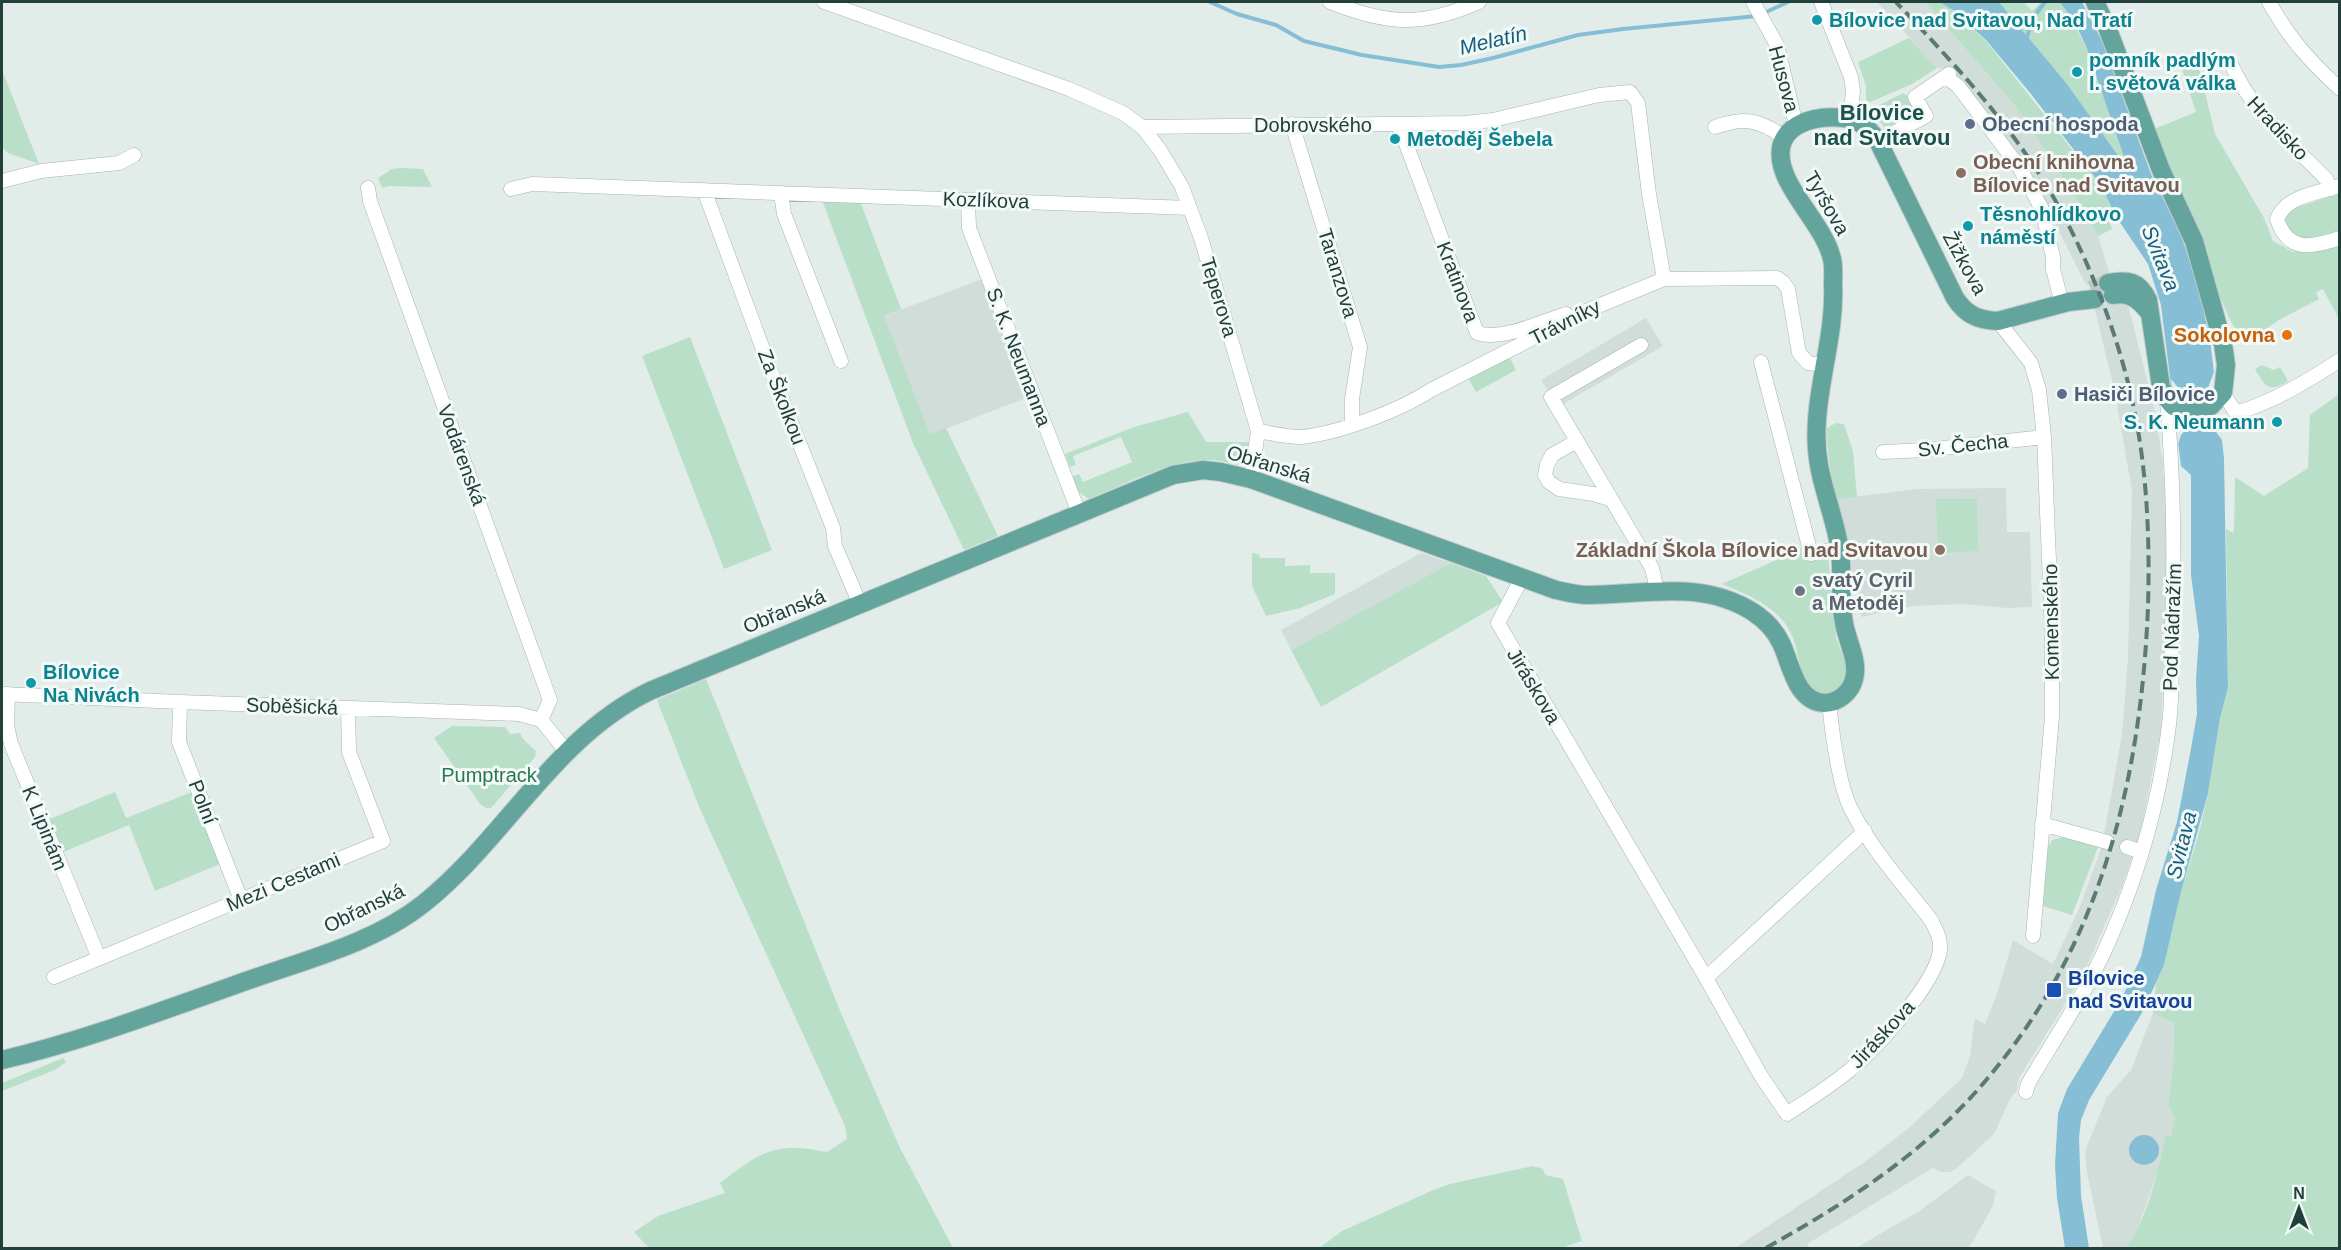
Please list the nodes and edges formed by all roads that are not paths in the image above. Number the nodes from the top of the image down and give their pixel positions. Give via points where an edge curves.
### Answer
1 (825, 2) edge
2 (1330, 2) edge
3 (1479, 2) edge
4 (1821, 2) edge
5 (2095, 2) edge
6 (2270, 2) edge
7 (1758, 10) edge
8 (2231, 64) dead end
9 (2340, 89) edge
10 (1850, 119) junction
11 (1292, 124) junction
12 (1399, 125) junction
13 (1142, 127) junction
14 (1715, 127) dead end
15 (1790, 131) junction
16 (1878, 141) junction
17 (134, 155) dead end
18 (2, 181) edge
19 (2335, 187) edge
20 (368, 188) dead end
21 (511, 189) dead end
22 (704, 190) junction
23 (781, 193) junction
24 (968, 200) junction
25 (1190, 208) junction
26 (2340, 238) edge
27 (1664, 279) junction
28 (2065, 303) junction
29 (1586, 311) junction
30 (1998, 321) junction
31 (1641, 345) dead end
32 (2340, 360) edge
33 (841, 361) dead end
34 (1761, 362) dead end
35 (1825, 365) junction
36 (2220, 396) junction
37 (2170, 403) junction
38 (1352, 424) junction
39 (1258, 431) junction
40 (2044, 436) junction
41 (1576, 441) junction
42 (1883, 452) dead end
43 (1251, 479) junction
44 (1610, 499) junction
45 (1079, 513) junction
46 (1839, 548) junction
47 (1521, 578) junction
48 (1657, 590) junction
49 (860, 604) junction
50 (5, 694) edge
51 (180, 702) junction
52 (1829, 702) junction
53 (348, 708) junction
54 (541, 720) junction
55 (567, 752) junction
56 (2042, 824) junction
57 (1864, 831) junction
58 (2107, 842) dead end
59 (2127, 847) dead end
60 (2142, 852) junction
61 (242, 900) junction
62 (2033, 936) dead end
63 (99, 958) junction
64 (54, 977) dead end
65 (1707, 978) junction
66 (2, 1060) edge
67 (2026, 1092) dead end

1 - 13 street via 1069,89 1123,113
2 - 3 street via 1374,17 1404,21 1446,15
4 - 10 street via 1851,76
5 - 36 main road via 2161,170 2194,241 2223,344 2226,365
6 - 9 street via 2289,37
7 - 15 street, Husova via 1777,45
8 - 19 street, Hradisko via 2254,106
10 - 15 main road via 1824,119
10 - 16 main road via 1866,127
11 - 12 street, Dobrovského
11 - 13 street, Dobrovského
11 - 38 street, Taranzova via 1360,347
12 - 27 street, Dobrovského via 1493,120 1599,95 1630,92 1638,103
12 - 29 street, Kratinova via 1477,333 1501,334 1570,312
13 - 25 street, Teperova via 1165,157
14 - 15 street via 1736,121 1760,122
15 - 35 main road, Tyršova via 1780,156 1785,173 1823,233 1832,260 1832,322
16 - 28 street via 1926,116 1915,97 1947,76 2019,167 2042,208 2053,269
16 - 30 main road, Žižkova via 1955,298 1971,316
17 - 18 street via 119,163 41,171
19 - 26 street, Hradisko via 2286,205 2277,219 2284,236 2301,246
20 - 54 street, Vodárenská via 550,700
21 - 22 street, Kozlíkova via 532,184
22 - 23 street, Kozlíkova
22 - 49 street, Za Školkou via 833,528 834,546
23 - 24 street, Kozlíkova
23 - 33 street via 784,214
24 - 25 street, Kozlíkova
24 - 45 street, S. K. Neumanna via 969,228
25 - 39 street, Teperova
27 - 29 street, Trávníky
27 - 35 street, Trávníky via 1777,278 1788,289 1799,353 1808,363
28 - 30 main road, Žižkova
28 - 37 main road, Žižkova via 2123,281 2143,288 2161,387
29 - 38 street, Trávníky via 1413,402
30 - 40 street, Komenského via 2031,363 2039,390
31 - 41 street via 1551,397
32 - 36 street via 2297,388 2261,405 2236,412
34 - 46 street via 1811,554
35 - 46 main road, Tyršova via 1816,442
36 - 37 main road via 2201,410
37 - 60 street, Pod Nádražím via 2174,578 2169,722 2156,800
38 - 39 street, Trávníky via 1299,437
39 - 43 street, Teperova
40 - 42 street, Sv. Čecha
40 - 56 street, Komenského via 2052,717
41 - 44 street
41 - 44 street via 1552,455 1545,475 1549,482 1559,489
43 - 45 main road, Obřanská via 1191,471
43 - 47 main road, Obřanská
44 - 48 street via 1652,568
45 - 49 main road, Obřanská
46 - 52 main road, Tyršova via 1842,615 1855,675 1847,692
47 - 48 main road, Obřanská via 1584,595
47 - 65 street, Jiráskova via 1498,624
48 - 52 main road, Obřanská via 1702,592 1755,613 1776,634 1804,692 1815,700
49 - 55 main road, Obřanská via 636,698 598,722
50 - 51 street, Soběšická
50 - 63 street, K Lipinám via 11,744
51 - 53 street, Soběšická
51 - 61 street, Polní via 179,742
52 - 57 street, Jiráskova via 1844,786
53 - 54 street, Soběšická via 500,712
53 - 61 street, Mezi Cestami via 349,752 383,840
54 - 55 street
55 - 66 main road, Obřanská via 443,886 386,927 336,949 108,1030
56 - 58 street
56 - 62 street, Komenského
57 - 65 street
57 - 65 street, Jiráskova via 1930,920 1939,936 1940,948 1922,990 1850,1070 1787,1114 1761,1076
59 - 60 street
60 - 67 street, Pod Nádražím via 2112,934
61 - 63 street, Mezi Cestami
63 - 64 street, Mezi Cestami

